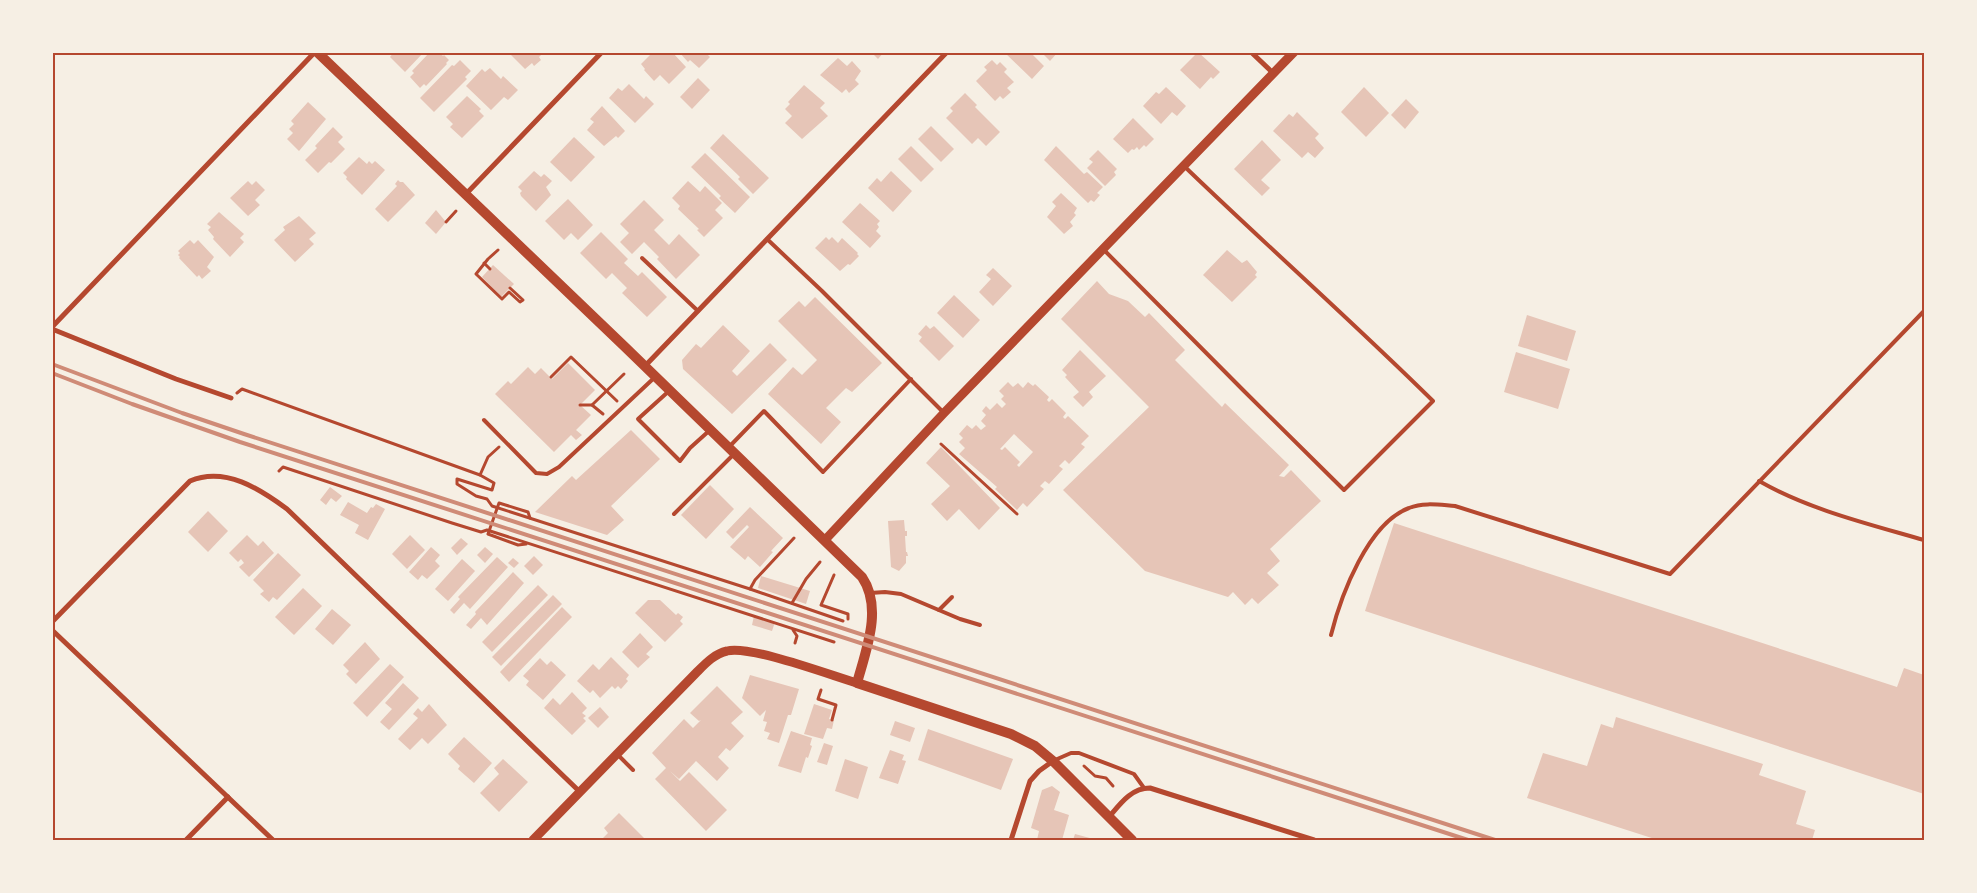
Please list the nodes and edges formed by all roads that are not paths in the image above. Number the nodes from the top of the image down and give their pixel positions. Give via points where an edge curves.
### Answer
1 (316, 52) edge
2 (602, 52) edge
3 (947, 52) edge
4 (1252, 52) edge
5 (1294, 52) edge
6 (1274, 73) junction
7 (1184, 166) junction
8 (465, 195) junction
9 (767, 239) junction
10 (1104, 250) junction
11 (642, 258) dead end
12 (698, 311) junction
13 (1924, 311) edge
14 (52, 328) edge
15 (644, 366) junction
16 (655, 377) junction
17 (911, 378) junction
18 (669, 391) junction
19 (231, 398) road end
20 (944, 414) junction
21 (484, 420) dead end
22 (710, 430) junction
23 (731, 451) junction
24 (1759, 481) junction
25 (674, 514) dead end
26 (825, 540) junction
27 (1924, 540) edge
28 (870, 593) junction
29 (952, 597) dead end
30 (939, 610) junction
31 (52, 622) edge
32 (980, 625) dead end
33 (52, 630) edge
34 (1331, 635) dead end
35 (857, 683) junction
36 (617, 754) junction
37 (1053, 761) junction
38 (634, 770) dead end
39 (1144, 788) junction
40 (580, 792) junction
41 (228, 797) junction
42 (1108, 818) junction
43 (186, 840) edge
44 (273, 840) edge
45 (533, 840) edge
46 (1011, 840) edge
47 (1132, 840) edge
48 (1314, 840) edge

1 - 8 main road
1 - 14 street
2 - 8 street
3 - 9 street
4 - 6 street
5 - 6 street
6 - 7 street
7 - 10 street
7 - 10 lane via 1433,401 1344,490
8 - 15 main road
9 - 12 street
9 - 17 lane
10 - 20 street
11 - 12 lane
12 - 15 street
13 - 24 lane
14 - 19 street
15 - 16 main road
16 - 18 main road
16 - 21 lane via 559,467 547,474 536,473
17 - 20 lane
17 - 23 lane via 823,472 764,411
18 - 22 main road
18 - 22 lane via 638,419 680,461
20 - 26 street
22 - 23 main road
23 - 25 lane
23 - 26 main road
24 - 27 lane via 1778,492 1842,516
24 - 34 lane via 1670,574 1455,506 1428,504 1408,508 1389,520 1361,557 1341,599
26 - 28 main road via 862,577
28 - 30 lane via 901,594
28 - 35 main road via 872,615
29 - 30 lane
30 - 32 lane
31 - 40 street via 185,485 198,478 218,476 245,482 287,509
33 - 41 street
35 - 36 street via 758,654 738,650 718,654
35 - 37 main road via 1019,737
36 - 38 lane
36 - 40 street
37 - 39 lane via 1079,753 1134,774
37 - 42 main road
37 - 46 street via 1030,781
39 - 42 street via 1131,793
39 - 48 street
40 - 45 street
41 - 43 street
41 - 44 street
42 - 47 main road

